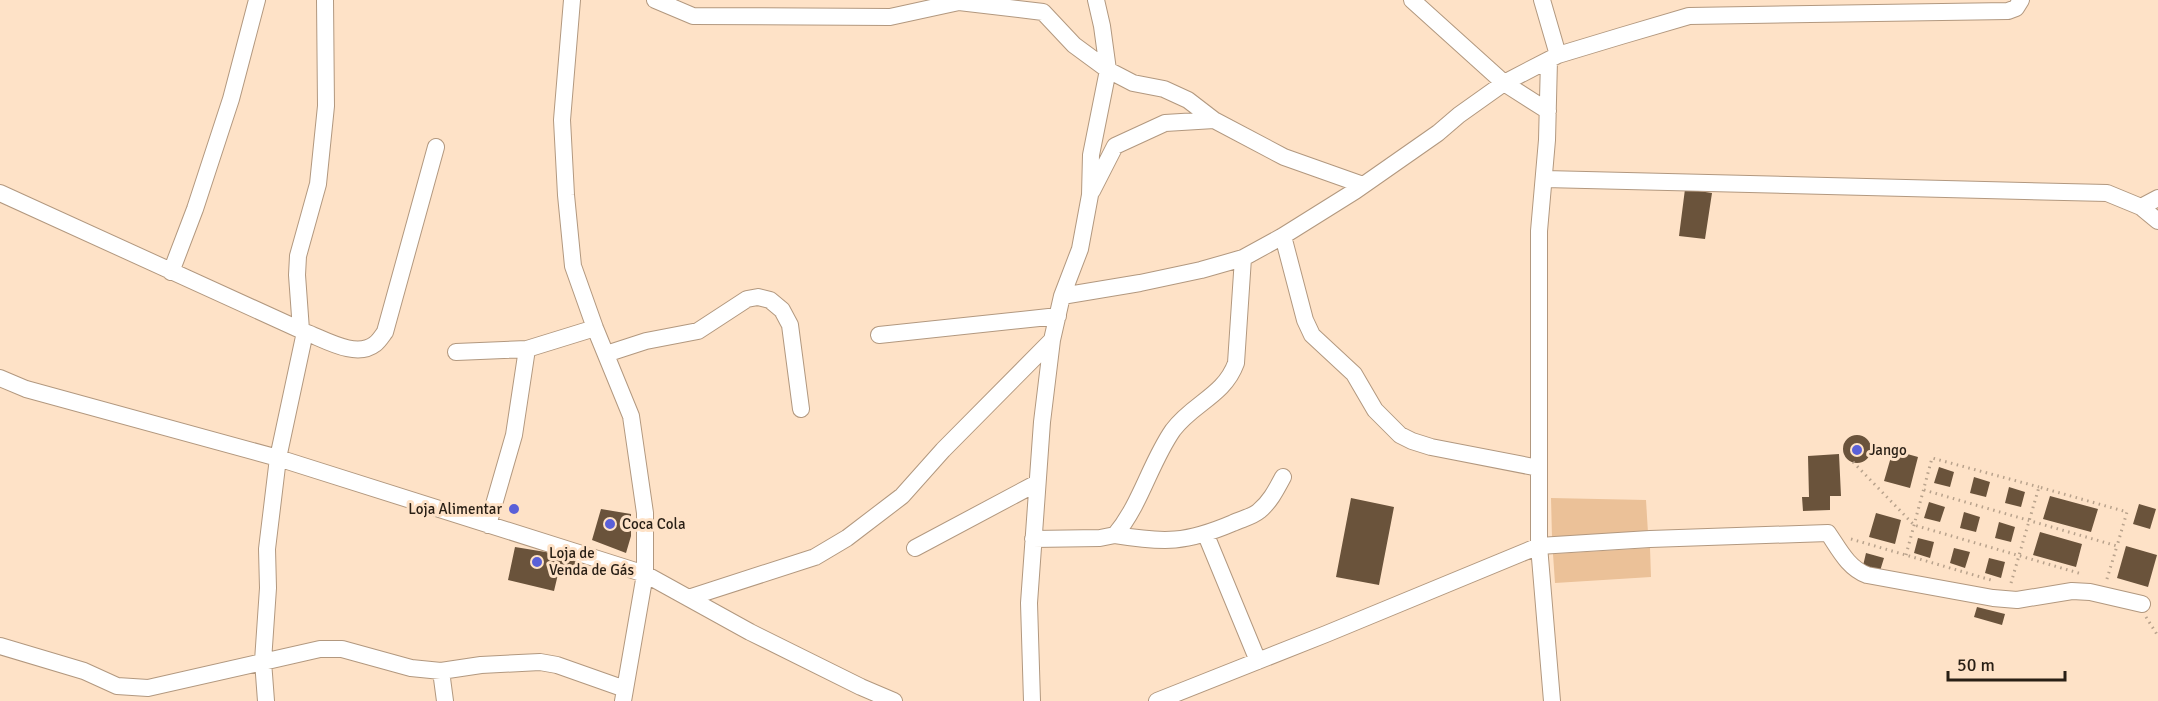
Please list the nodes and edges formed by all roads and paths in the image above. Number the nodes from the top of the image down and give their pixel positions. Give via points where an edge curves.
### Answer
1 (257, 0) edge
2 (325, 0) edge
3 (572, 0) edge
4 (655, 0) edge
5 (1096, 0) edge
6 (1412, 0) edge
7 (1542, 0) edge
8 (2021, 0) edge
9 (1043, 6) edge
10 (1692, 8) edge
11 (1554, 58) junction
12 (1108, 70) junction
13 (1504, 82) junction
14 (1548, 111) junction
15 (1214, 120) junction
16 (436, 147) dead end
17 (1545, 179) junction
18 (1363, 185) junction
19 (0, 193) edge
20 (1090, 195) junction
21 (2158, 198) edge
22 (2141, 207) junction
23 (2158, 221) edge
24 (1283, 236) junction
25 (1243, 258) junction
26 (171, 272) junction
27 (1062, 296) junction
28 (1058, 316) junction
29 (594, 328) junction
30 (303, 331) junction
31 (879, 335) dead end
32 (1052, 340) junction
33 (527, 349) junction
34 (456, 352) dead end
35 (606, 354) junction
36 (0, 378) edge
37 (801, 409) dead end
38 (278, 458) junction
39 (1853, 462) dead end
40 (1539, 468) junction
41 (1283, 477) dead end
42 (1037, 483) junction
43 (2039, 487) junction
44 (1924, 490) junction
45 (2029, 520) junction
46 (488, 525) junction
47 (1914, 525) junction
48 (1828, 533) junction
49 (1115, 535) junction
50 (1206, 535) junction
51 (1033, 539) junction
52 (1539, 546) junction
53 (2117, 546) junction
54 (915, 548) dead end
55 (1905, 555) junction
56 (2019, 555) junction
57 (645, 574) junction
58 (2085, 575) dead end
59 (2096, 578) dead end
60 (2104, 588) junction
61 (2008, 592) junction
62 (688, 598) junction
63 (2142, 604) dead end
64 (0, 646) edge
65 (263, 661) junction
66 (1258, 661) junction
67 (441, 670) junction
68 (860, 694) edge
69 (624, 695) edge
70 (266, 701) edge
71 (446, 701) edge
72 (894, 701) edge
73 (1032, 701) edge
74 (1157, 701) edge
75 (1552, 701) edge

1 - 26 street via 231,99
2 - 30 street via 326,106 318,184 298,256
3 - 29 street via 562,120 566,195 573,266
4 - 9 street via 693,16 890,17 959,2
5 - 12 street
6 - 13 street
7 - 11 street
8 - 10 street via 2008,11
9 - 12 street via 1074,45
10 - 11 street
11 - 13 street
11 - 14 street
12 - 15 street via 1133,83 1164,89 1188,100
12 - 20 street via 1091,155
13 - 14 street
13 - 18 street via 1438,134
14 - 17 street
15 - 18 street via 1284,157
15 - 20 street via 1165,123 1115,146
16 - 30 street via 385,332 374,345 364,349 347,348
17 - 22 street via 2107,193
17 - 40 street via 1539,231
18 - 24 street
19 - 26 street
20 - 27 street via 1080,249
21 - 22 street
22 - 23 street
24 - 25 street
24 - 40 street via 1312,335 1354,374 1375,410 1400,435 1431,447
25 - 27 street via 1140,284
25 - 49 street via 1236,363 1230,378 1173,430 1129,519
26 - 30 street
27 - 28 street
28 - 31 street
28 - 32 street
29 - 33 street
29 - 35 street
30 - 38 street
32 - 42 street
32 - 62 street via 902,495 847,538 815,557
33 - 34 street
33 - 46 street via 514,435
35 - 37 street via 698,331 747,299 770,300 783,310 790,325
35 - 57 street via 631,416 645,513
36 - 38 street via 26,389
38 - 46 street
38 - 65 street via 267,549
39 - 47 path
40 - 52 street
41 - 50 street via 1257,513
42 - 51 street
42 - 54 street
43 - 44 path via 1932,458
43 - 45 path
43 - 53 path via 2127,512
44 - 45 path
44 - 47 path
45 - 53 path
45 - 56 path
46 - 57 street
47 - 55 path
47 - 56 path
48 - 52 street
48 - 55 path
48 - 61 street via 1851,566 1867,575
49 - 50 street via 1155,541
49 - 51 street
50 - 66 street
51 - 73 street via 1029,603
52 - 66 street
52 - 75 street
53 - 60 path
55 - 61 path
56 - 58 path
56 - 61 path
57 - 62 street
57 - 69 street
59 - 60 path
60 - 61 street via 2035,598
60 - 63 street
62 - 68 street
64 - 65 street via 84,671 117,686 148,688
65 - 67 street via 320,649 342,649 411,668
65 - 70 street
66 - 74 street
67 - 69 street via 540,662 557,665
67 - 71 street
68 - 72 street

